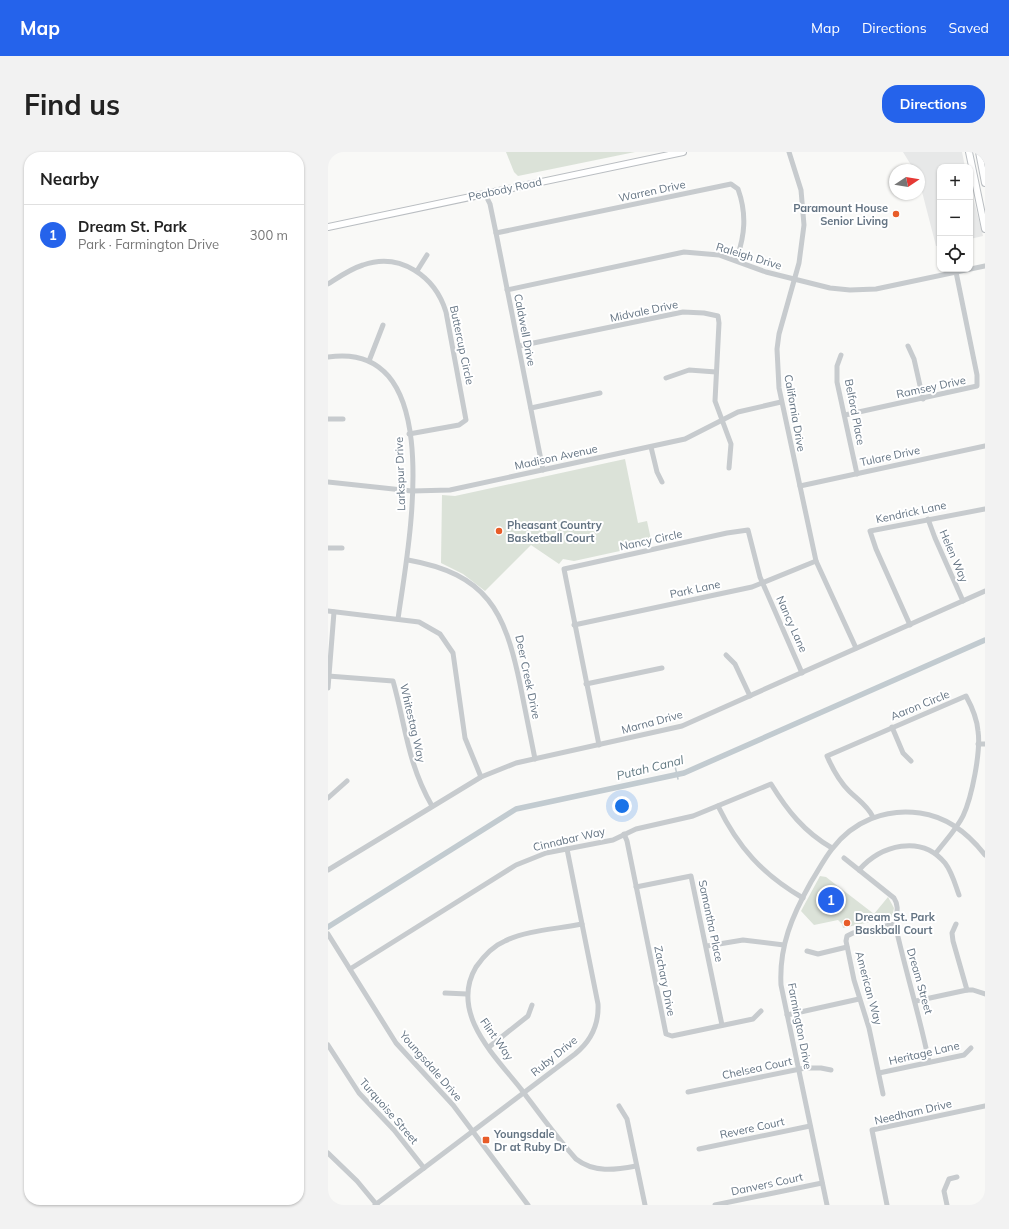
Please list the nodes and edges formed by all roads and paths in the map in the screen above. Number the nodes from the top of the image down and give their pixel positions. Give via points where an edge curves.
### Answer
1 (682, 152) edge
2 (789, 152) edge
3 (969, 152) edge
4 (979, 152) edge
5 (985, 183) edge
6 (485, 194) junction
7 (328, 227) edge
8 (985, 229) edge
9 (496, 234) junction
10 (427, 255) dead end
11 (736, 260) junction
12 (985, 266) edge
13 (973, 268) edge
14 (417, 271) junction
15 (956, 272) joint
16 (794, 279) junction
17 (328, 284) edge
18 (507, 290) junction
19 (383, 325) dead end
20 (519, 346) junction
21 (908, 346) dead end
22 (841, 355) dead end
23 (328, 357) edge
24 (369, 361) junction
25 (716, 372) junction
26 (666, 378) dead end
27 (600, 393) dead end
28 (923, 398) junction
29 (781, 402) junction
30 (531, 408) junction
31 (845, 416) junction
32 (343, 418) dead end
33 (328, 419) edge
34 (722, 420) junction
35 (409, 434) junction
36 (985, 446) edge
37 (651, 447) junction
38 (729, 468) dead end
39 (543, 470) junction
40 (857, 474) junction
41 (328, 482) edge
42 (662, 482) dead end
43 (800, 486) junction
44 (412, 491) junction
45 (985, 509) edge
46 (928, 519) junction
47 (328, 548) edge
48 (342, 548) dead end
49 (408, 560) junction
50 (816, 561) junction
51 (763, 584) junction
52 (985, 591) edge
53 (963, 601) junction
54 (331, 611) edge
55 (398, 619) junction
56 (910, 624) junction
57 (574, 625) junction
58 (856, 648) junction
59 (726, 655) dead end
60 (662, 668) dead end
61 (802, 673) junction
62 (329, 676) edge
63 (586, 684) junction
64 (328, 688) edge
65 (750, 696) junction
66 (892, 728) junction
67 (978, 744) junction
68 (985, 744) edge
69 (598, 745) junction
70 (535, 759) junction
71 (911, 761) dead end
72 (481, 777) junction
73 (347, 781) dead end
74 (328, 798) edge
75 (432, 806) junction
76 (718, 806) junction
77 (872, 817) junction
78 (957, 827) junction
79 (624, 834) junction
80 (832, 848) junction
81 (567, 849) junction
82 (936, 853) junction
83 (985, 855) edge
84 (844, 858) dead end
85 (328, 870) edge
86 (859, 870) junction
87 (636, 887) junction
88 (959, 894) dead end
89 (803, 898) junction
90 (582, 924) junction
91 (895, 924) junction
92 (956, 924) dead end
93 (329, 935) edge
94 (784, 945) junction
95 (706, 946) junction
96 (847, 947) junction
97 (807, 951) dead end
98 (350, 969) junction
99 (967, 990) junction
100 (445, 993) dead end
101 (467, 994) junction
102 (985, 994) edge
103 (859, 999) junction
104 (916, 1001) junction
105 (532, 1005) dead end
106 (761, 1011) dead end
107 (787, 1015) junction
108 (722, 1025) junction
109 (328, 1045) edge
110 (489, 1047) junction
111 (971, 1048) dead end
112 (929, 1062) junction
113 (798, 1070) junction
114 (831, 1070) dead end
115 (879, 1073) junction
116 (688, 1092) dead end
117 (524, 1093) junction
118 (883, 1094) dead end
119 (619, 1106) dead end
120 (985, 1106) edge
121 (810, 1126) junction
122 (473, 1132) junction
123 (699, 1149) dead end
124 (328, 1153) edge
125 (636, 1166) junction
126 (424, 1168) junction
127 (958, 1177) dead end
128 (822, 1183) junction
129 (376, 1205) edge
130 (528, 1205) edge
131 (645, 1205) edge
132 (716, 1205) edge
133 (827, 1205) edge
134 (887, 1205) edge
135 (947, 1205) edge

1 - 6 main road, Peabody Road
2 - 16 street, California Drive via 804,209 802,250
3 - 8 main road
4 - 5 main road
6 - 7 main road, Peabody Road
6 - 9 street, Caldwell Drive via 490,204
9 - 11 street, Warren Drive via 731,184 738,189 745,220
9 - 18 street, Caldwell Drive
10 - 14 street
11 - 16 street, Raleigh Drive via 766,272
11 - 18 street, Raleigh Drive via 708,253 684,252
12 - 13 street, Raleigh Drive
14 - 17 street, Buttercup Circle via 395,262 373,262 355,268
14 - 35 street, Buttercup Circle via 435,288 444,307 466,418 464,423 459,425
15 - 16 street, Raleigh Drive via 868,290 830,288
15 - 28 street, Ramsey Drive via 977,386
16 - 29 street, California Drive via 782,319 777,349
18 - 20 street, Caldwell Drive
19 - 24 street
20 - 25 street, Midvale Drive via 683,312 704,313 718,316 720,323
20 - 30 street, Caldwell Drive
21 - 28 street via 914,359
22 - 31 street, Belford Place via 837,366 837,382
23 - 24 street, Larkspur Drive via 347,355
24 - 35 street, Larkspur Drive via 387,373 394,382 404,402
25 - 26 street via 689,370
25 - 34 street, Midvale Drive via 715,401
27 - 30 street
28 - 31 street, Ramsey Drive
29 - 34 street, Madison Avenue via 747,409
29 - 43 street, California Drive
30 - 39 street, Caldwell Drive
31 - 40 street, Belford Place
32 - 33 street
34 - 37 street, Madison Avenue via 685,440
34 - 38 street, Midvale Drive via 731,444
35 - 44 street, Larkspur Drive
36 - 40 street, Tulare Drive
37 - 39 street, Madison Avenue
37 - 42 street
39 - 44 street, Madison Avenue via 450,490
40 - 43 street, Tulare Drive
41 - 44 street, Madison Avenue
43 - 50 street, California Drive
44 - 49 street, Larkspur Drive
45 - 46 street, Kendrick Lane
46 - 53 street, Helen Way
46 - 56 street, Kendrick Lane via 870,531
47 - 48 street
49 - 55 street, Larkspur Drive
49 - 70 street, Deer Creek Drive via 440,567 464,579 483,594 495,608 503,621 514,651
50 - 51 street, Park Lane
50 - 58 street, California Drive
51 - 57 street, Park Lane
51 - 57 street, Nancy Circle via 748,530 580,565 564,569
51 - 61 street, Nancy Lane
52 - 53 street, Marna Drive
53 - 56 street, Marna Drive
54 - 55 street
54 - 62 street
55 - 72 street via 428,626 440,634 448,644 455,660 461,722
56 - 58 street, Marna Drive
57 - 63 street, Nancy Circle
58 - 61 street, Marna Drive
59 - 65 street via 735,664
60 - 63 street
61 - 65 street, Marna Drive
62 - 64 street
62 - 75 street, Whitestag Way via 393,681 414,768
63 - 69 street, Nancy Circle
65 - 69 street, Marna Drive via 682,726
66 - 67 street, Aaron Circle via 966,696 979,732
66 - 71 street via 903,753
66 - 77 street, Aaron Circle via 827,756 835,774 869,809
67 - 68 street
67 - 78 street, Aaron Circle via 971,793
69 - 70 street, Marna Drive
70 - 72 street, Marna Drive via 505,766
72 - 75 street, Marna Drive
73 - 74 street
75 - 85 street, Marna Drive
76 - 79 street, Cinnabar Way via 693,816
76 - 80 street, Cinnabar Way via 771,784 798,822
76 - 89 street via 734,835 755,862 778,883
77 - 78 street, Farmington Drive via 892,813 917,813 942,819
77 - 80 street, Farmington Drive
78 - 82 street, Aaron Circle
78 - 83 street, Farmington Drive
79 - 81 street, Cinnabar Way via 613,840
79 - 87 street, Zachary Drive
80 - 89 street, Farmington Drive
81 - 90 street, Ruby Drive
81 - 98 street, Cinnabar Way via 536,856 516,865
82 - 86 street via 918,847 894,847 870,857
82 - 88 street via 946,864
84 - 86 street, Dream Street
86 - 91 street, Dream Street via 894,898 898,907
87 - 95 street, Samantha Place via 691,876
87 - 108 street, Zachary Drive via 666,1034 672,1036
89 - 94 street, Farmington Drive via 791,921
90 - 101 street, Flint Way via 518,936 494,947 473,973
90 - 117 street, Ruby Drive via 598,1004 595,1026 582,1049
91 - 96 street, American Way via 850,934 846,941
91 - 104 street, Dream Street via 906,974
92 - 99 street via 952,933 953,940
93 - 98 street, Youngsdale Drive
94 - 95 street via 743,940
94 - 107 street, Farmington Drive via 781,976
95 - 108 street, Samantha Place
96 - 97 street via 818,954
96 - 103 street, American Way
98 - 122 street, Youngsdale Drive via 396,1043 447,1098
99 - 102 street
99 - 104 street
100 - 101 street
101 - 110 street, Flint Way via 473,1024
103 - 107 street
103 - 115 street, American Way via 870,1028
104 - 112 street, Dream Street
105 - 110 street via 528,1016
106 - 108 street, Zachary Drive via 753,1019
107 - 113 street, Farmington Drive
109 - 126 street, Turquoise Street via 359,1093 394,1130
110 - 117 street, Flint Way
111 - 112 street, Heritage Lane via 964,1055
112 - 115 street, Heritage Lane
113 - 114 street, Chelsea Court
113 - 116 street, Chelsea Court
113 - 121 street, Farmington Drive
115 - 118 street, American Way
117 - 122 street, Ruby Drive
117 - 125 street, Flint Way via 564,1146 581,1162 600,1169 614,1170
119 - 125 street via 626,1119
120 - 134 street, Needham Drive via 872,1130
121 - 123 street, Revere Court
121 - 128 street, Farmington Drive
122 - 126 street, Ruby Drive
122 - 130 street, Youngsdale Drive
124 - 129 street via 358,1181
125 - 131 street
126 - 129 street, Ruby Drive
127 - 135 street via 949,1179 944,1190
128 - 132 street, Danvers Court
128 - 133 street, Farmington Drive

